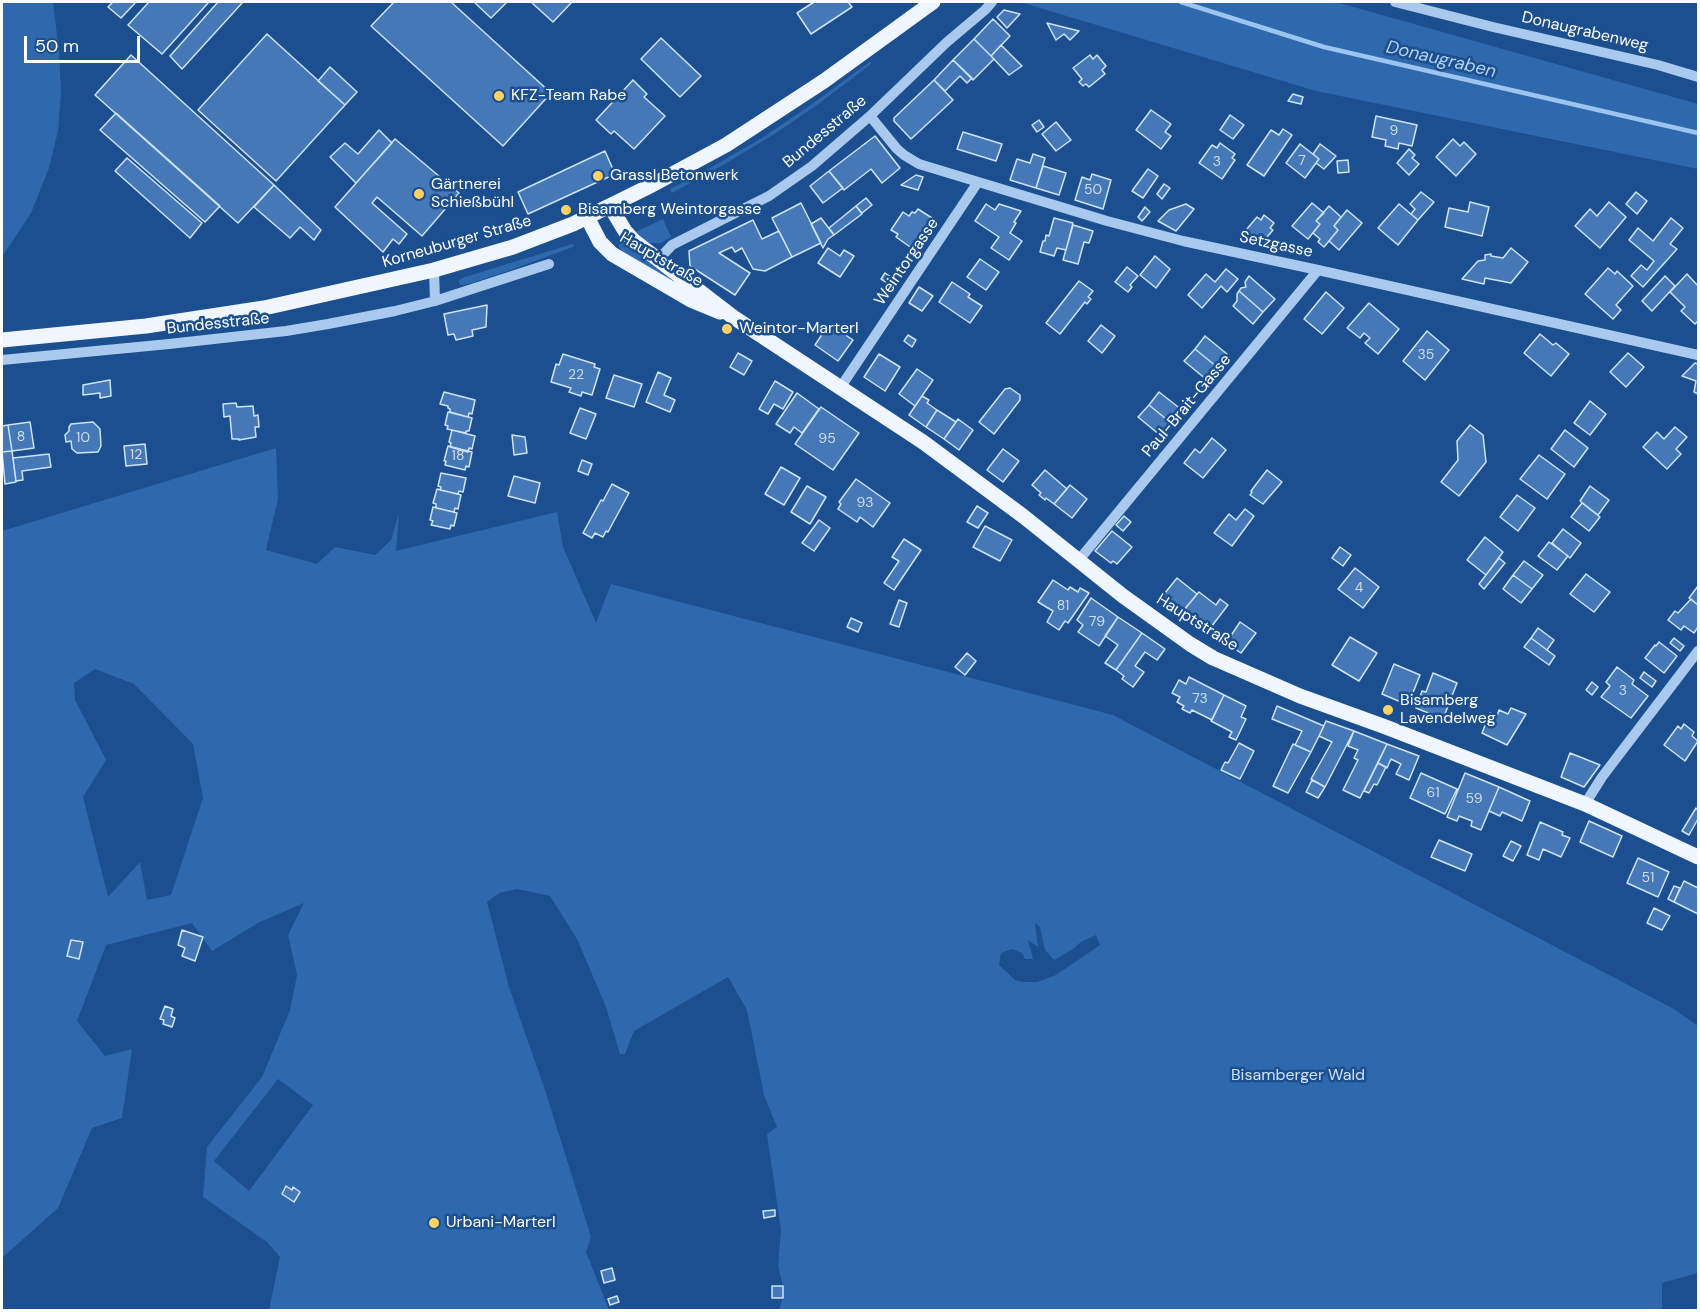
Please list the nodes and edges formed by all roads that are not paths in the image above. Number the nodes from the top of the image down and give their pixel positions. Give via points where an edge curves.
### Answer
1 (933, 2) edge
2 (992, 2) edge
3 (1395, 2) edge
4 (1698, 77) edge
5 (870, 116) junction
6 (978, 182) junction
7 (610, 206) junction
8 (587, 217) junction
9 (658, 260) junction
10 (549, 264) dead end
11 (434, 270) junction
12 (1318, 270) junction
13 (435, 301) junction
14 (733, 316) junction
15 (2, 340) edge
16 (1698, 355) edge
17 (2, 360) edge
18 (840, 388) junction
19 (1078, 561) junction
20 (1698, 651) edge
21 (1585, 804) junction
22 (1698, 857) edge

1 - 7 main road, Korneuburger Straße via 757,126
2 - 5 street, Bundesstraße
3 - 4 street, Donaugrabenweg
5 - 6 street, Setzgasse via 897,149 912,160
5 - 9 street, Bundesstraße via 770,196 682,239
6 - 12 street, Setzgasse via 1173,239
6 - 18 street, Weintorgasse
7 - 8 main road, Korneuburger Straße
7 - 9 main road, Hauptstraße via 629,236
8 - 11 main road, Korneuburger Straße via 513,247
8 - 14 main road, Hauptstraße via 600,242 612,254 691,300
9 - 14 main road, Hauptstraße
10 - 13 street, Bundesstraße
11 - 13 street
11 - 15 main road, Korneuburger Straße via 215,316
12 - 16 street, Setzgasse
12 - 19 street, Paul-Brait-Gasse
13 - 17 street, Bundesstraße via 286,331
14 - 18 main road, Hauptstraße
18 - 19 main road, Hauptstraße via 923,442
19 - 21 main road, Hauptstraße via 1169,631 1213,658 1299,696
20 - 21 street
21 - 22 main road, Hauptstraße

